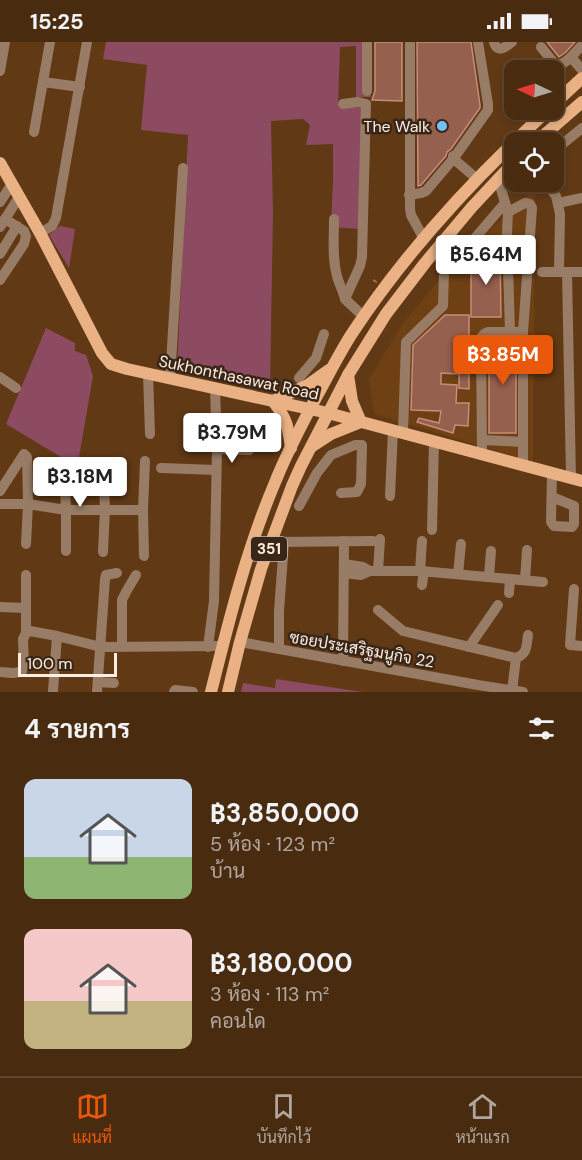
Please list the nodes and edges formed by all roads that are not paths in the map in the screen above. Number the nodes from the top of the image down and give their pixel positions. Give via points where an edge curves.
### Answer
1 (5, 42) edge
2 (50, 42) edge
3 (87, 42) edge
4 (367, 42) edge
5 (410, 42) edge
6 (478, 42) edge
7 (494, 42) edge
8 (512, 42) edge
9 (582, 45) edge
10 (541, 47) dead end
11 (572, 57) junction
12 (582, 70) edge
13 (0, 71) edge
14 (582, 78) edge
15 (43, 82) junction
16 (80, 87) junction
17 (367, 91) dead end
18 (564, 95) edge
19 (582, 102) edge
20 (343, 104) dead end
21 (537, 120) edge
22 (582, 128) edge
23 (34, 132) dead end
24 (548, 132) edge
25 (564, 143) edge
26 (455, 158) junction
27 (1, 166) edge
28 (183, 168) dead end
29 (504, 173) edge
30 (476, 178) junction
31 (498, 179) junction
32 (12, 184) junction
33 (553, 192) edge
34 (409, 195) junction
35 (19, 197) junction
36 (582, 198) edge
37 (0, 202) edge
38 (558, 203) junction
39 (507, 207) junction
40 (334, 219) dead end
41 (2, 223) edge
42 (17, 226) junction
43 (40, 233) junction
44 (475, 238) dead end
45 (424, 239) junction
46 (445, 239) junction
47 (0, 254) edge
48 (542, 272) dead end
49 (563, 272) junction
50 (582, 272) edge
51 (0, 280) edge
52 (345, 299) junction
53 (364, 317) junction
54 (510, 332) junction
55 (523, 332) junction
56 (324, 334) dead end
57 (351, 336) junction
58 (366, 344) junction
59 (332, 368) junction
60 (148, 374) junction
61 (348, 375) junction
62 (0, 377) edge
63 (299, 378) dead end
64 (170, 379) junction
65 (16, 388) dead end
66 (215, 388) junction
67 (273, 401) junction
68 (310, 409) junction
69 (328, 413) junction
70 (361, 422) junction
71 (398, 432) junction
72 (150, 434) dead end
73 (483, 440) junction
74 (434, 441) junction
75 (523, 442) junction
76 (310, 447) junction
77 (291, 448) junction
78 (217, 449) junction
79 (249, 450) dead end
80 (483, 454) junction
81 (145, 461) dead end
82 (103, 464) dead end
83 (64, 465) dead end
84 (523, 465) junction
85 (301, 466) junction
86 (161, 468) dead end
87 (216, 470) junction
88 (317, 473) junction
89 (552, 473) junction
90 (276, 480) junction
91 (576, 480) edge
92 (292, 486) junction
93 (0, 491) edge
94 (341, 493) dead end
95 (390, 496) dead end
96 (552, 497) dead end
97 (0, 504) edge
98 (28, 504) junction
99 (299, 506) dead end
100 (105, 509) junction
101 (66, 510) junction
102 (143, 510) junction
103 (432, 530) dead end
104 (344, 541) junction
105 (422, 541) dead end
106 (277, 542) junction
107 (26, 544) dead end
108 (461, 544) dead end
109 (527, 550) dead end
110 (66, 551) dead end
111 (491, 551) dead end
112 (103, 552) dead end
113 (144, 556) dead end
114 (344, 568) junction
115 (374, 571) junction
116 (422, 571) junction
117 (117, 573) dead end
118 (463, 574) junction
119 (26, 575) dead end
120 (136, 575) dead end
121 (489, 576) junction
122 (510, 579) junction
123 (525, 580) junction
124 (543, 582) dead end
125 (422, 585) dead end
126 (466, 587) dead end
127 (574, 588) dead end
128 (509, 593) dead end
129 (498, 605) dead end
130 (0, 607) edge
131 (26, 608) junction
132 (378, 610) dead end
133 (26, 633) junction
134 (528, 635) dead end
135 (57, 636) junction
136 (240, 642) junction
137 (122, 646) junction
138 (223, 646) junction
139 (582, 646) edge
140 (101, 647) junction
141 (208, 647) junction
142 (469, 647) junction
143 (279, 649) junction
144 (516, 658) junction
145 (343, 661) junction
146 (0, 672) edge
147 (114, 682) dead end
148 (98, 687) edge
149 (53, 691) edge
150 (518, 691) edge
151 (174, 692) edge
152 (193, 692) edge
153 (211, 692) edge
154 (228, 692) edge

1 - 13 street
2 - 15 street
3 - 16 street
4 - 17 street
5 - 34 street
6 - 26 street via 489,107
7 - 8 street via 502,49
9 - 11 street
10 - 11 street via 557,65
11 - 12 street
14 - 18 main road
15 - 16 street
15 - 23 street
16 - 43 street via 56,218 52,226
19 - 24 main road
20 - 52 street via 366,104 362,257
21 - 30 main road, 351
22 - 25 street
26 - 30 street
26 - 34 street via 426,191
27 - 32 main road, Sukhonthasawat Road
28 - 64 street
29 - 31 main road, 351
30 - 45 main road, 351
31 - 39 street
31 - 46 main road, 351
32 - 35 main road, Sukhonthasawat Road
32 - 37 street
33 - 38 street
34 - 45 street via 411,215
35 - 41 street
35 - 43 main road, Sukhonthasawat Road
36 - 38 street
38 - 49 street
39 - 44 street
39 - 54 street
39 - 55 street via 525,203 532,208
40 - 52 street via 336,274
41 - 42 street
42 - 47 street
42 - 51 street via 26,236 24,244
43 - 60 main road, Sukhonthasawat Road via 111,364
45 - 53 main road, 351
46 - 58 main road, 351
46 - 71 street via 443,306 406,342
48 - 49 street
49 - 50 street
49 - 91 street
52 - 53 street
53 - 57 main road, 351
54 - 55 street
54 - 73 street via 488,332 481,338
55 - 75 street
56 - 63 street via 316,358
57 - 58 main road
57 - 59 main road, 351
58 - 61 main road, 351
59 - 67 main road via 308,385
59 - 68 main road, 351
60 - 64 main road, Sukhonthasawat Road
60 - 72 street
61 - 69 main road, 351
61 - 70 main road via 352,401
62 - 65 street
64 - 66 main road, Sukhonthasawat Road
66 - 67 main road, Sukhonthasawat Road
66 - 78 street
67 - 68 main road, Sukhonthasawat Road
67 - 77 main road via 284,415
68 - 69 main road, Sukhonthasawat Road
68 - 77 main road, 351
69 - 70 main road, Sukhonthasawat Road
69 - 76 main road, 351
70 - 71 main road, Sukhonthasawat Road
70 - 76 main road
71 - 74 main road, Sukhonthasawat Road
71 - 95 street
73 - 75 street
73 - 80 street
74 - 80 main road, Sukhonthasawat Road
74 - 103 street
75 - 84 street
76 - 85 main road, 351
77 - 90 main road, 351
78 - 79 street
78 - 87 street
80 - 84 main road, Sukhonthasawat Road
81 - 102 street
82 - 100 street
83 - 101 street
84 - 89 main road, Sukhonthasawat Road
85 - 88 street
85 - 92 main road, 351
86 - 87 street
87 - 141 street via 214,601
88 - 94 street via 331,455 362,445 360,489
88 - 99 street
89 - 91 main road, Sukhonthasawat Road
89 - 96 street
90 - 92 main road
90 - 138 main road, 351 via 247,559
92 - 106 main road, 351
93 - 98 street via 24,454
97 - 98 street
98 - 101 street
98 - 107 street
100 - 101 street
100 - 102 street
100 - 112 street
101 - 110 street
102 - 113 street
104 - 106 street
104 - 114 street
104 - 115 street via 377,540
105 - 116 street
106 - 136 main road, 351 via 261,569
106 - 143 street
108 - 118 street
109 - 123 street
111 - 121 street
114 - 115 street
114 - 145 street
115 - 116 street
116 - 118 street
116 - 125 street
117 - 140 street via 106,576
118 - 121 street
118 - 126 street
119 - 131 street
120 - 137 street via 122,600
121 - 122 street
122 - 123 street
122 - 128 street
123 - 124 street
127 - 139 street via 570,645
129 - 142 street
130 - 131 street
131 - 133 street
132 - 142 street via 403,631
133 - 135 street
133 - 146 street via 22,671
134 - 144 street via 525,652
135 - 140 street
135 - 149 street
136 - 143 street, ซอยประเสริฐมนูกิจ 22
136 - 154 main road, 351
137 - 140 street
137 - 141 street
138 - 141 street
138 - 153 main road, 351
140 - 148 street
142 - 144 street
143 - 145 street, ซอยประเสริฐมนูกิจ 22
144 - 150 street
145 - 150 street, ซอยประเสริฐมนูกิจ 22
147 - 148 street
151 - 152 street

